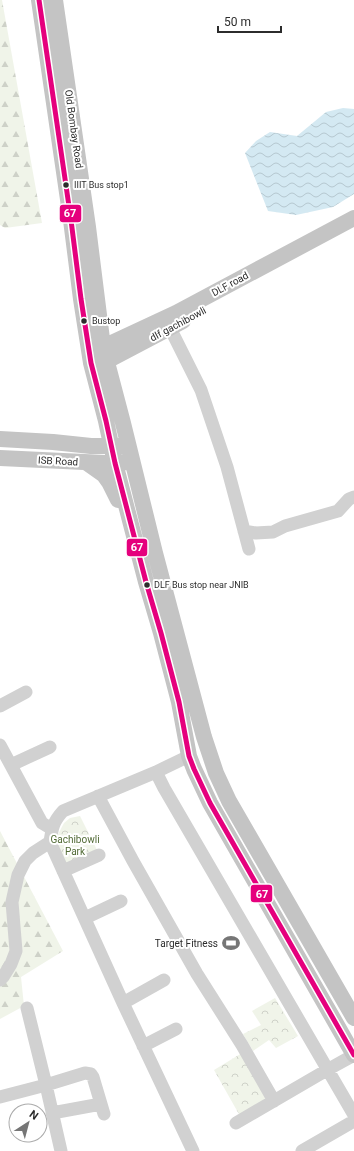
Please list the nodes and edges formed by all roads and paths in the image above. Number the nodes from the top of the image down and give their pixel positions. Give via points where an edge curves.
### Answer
1 (39, 0) edge
2 (55, 0) edge
3 (354, 218) edge
4 (354, 230) edge
5 (170, 328) junction
6 (105, 354) junction
7 (106, 421) junction
8 (0, 439) edge
9 (53, 442) junction
10 (129, 446) junction
11 (112, 447) junction
12 (0, 458) edge
13 (133, 462) junction
14 (87, 463) junction
15 (115, 463) junction
16 (354, 497) edge
17 (132, 528) junction
18 (244, 530) junction
19 (249, 549) dead end
20 (26, 692) dead end
21 (0, 706) edge
22 (199, 718) junction
23 (183, 721) junction
24 (0, 745) edge
25 (50, 747) dead end
26 (189, 756) junction
27 (11, 765) junction
28 (156, 772) junction
29 (98, 796) junction
30 (51, 835) junction
31 (99, 855) dead end
32 (63, 871) junction
33 (121, 901) dead end
34 (85, 918) junction
35 (0, 980) edge
36 (164, 980) dead end
37 (123, 1003) junction
38 (27, 1008) dead end
39 (354, 1018) edge
40 (176, 1029) dead end
41 (143, 1046) junction
42 (354, 1055) edge
43 (327, 1070) junction
44 (46, 1085) junction
45 (0, 1097) edge
46 (274, 1101) junction
47 (52, 1113) junction
48 (354, 1115) edge
49 (354, 1121) edge
50 (236, 1123) dead end
51 (306, 1150) edge
52 (61, 1151) edge
53 (193, 1151) edge

1 - 7 main road, Old Bombay Road via 91,363
2 - 6 main road, Old Bombay Road
3 - 6 main road, DLF road
4 - 5 main road, dlf gachibowli
5 - 6 main road, dlf gachibowli
5 - 18 street via 201,390
6 - 10 main road, Old Bombay Road
7 - 9 main road via 102,436 99,438
7 - 11 main road, Old Bombay Road
8 - 9 main road, ISB Road
9 - 11 main road, ISB Road
10 - 11 main road, ISB Road
10 - 13 main road, Old Bombay Road
11 - 15 main road, Old Bombay Road
12 - 14 main road, ISB Road
13 - 15 main road, ISB Road
13 - 22 main road, Old Bombay Road
14 - 15 main road, ISB Road
14 - 17 main road via 104,475 109,482
15 - 17 main road, Old Bombay Road
16 - 18 street via 338,511 272,532 256,533
17 - 23 main road, Old Bombay Road via 162,633
18 - 19 street
20 - 21 street
22 - 23 main road
22 - 39 main road, Old Bombay Road via 216,773 229,801
23 - 26 main road, Old Bombay Road
24 - 27 street
25 - 27 street
26 - 28 street
26 - 42 main road, Old Bombay Road via 210,803
27 - 30 street via 42,824
28 - 29 street
28 - 43 street
29 - 30 street via 63,811 57,818
29 - 46 street via 198,974
30 - 32 street
30 - 35 street via 24,861 18,875 12,902 16,951
31 - 32 street
32 - 34 street
33 - 34 street
34 - 37 street
36 - 37 street
37 - 41 street
38 - 44 street
40 - 41 street
41 - 53 street
42 - 43 street
43 - 46 street
43 - 48 street
44 - 45 street
44 - 47 street
44 - 47 street via 85,1073 90,1074 102,1109
46 - 50 street
47 - 52 street
49 - 51 street

